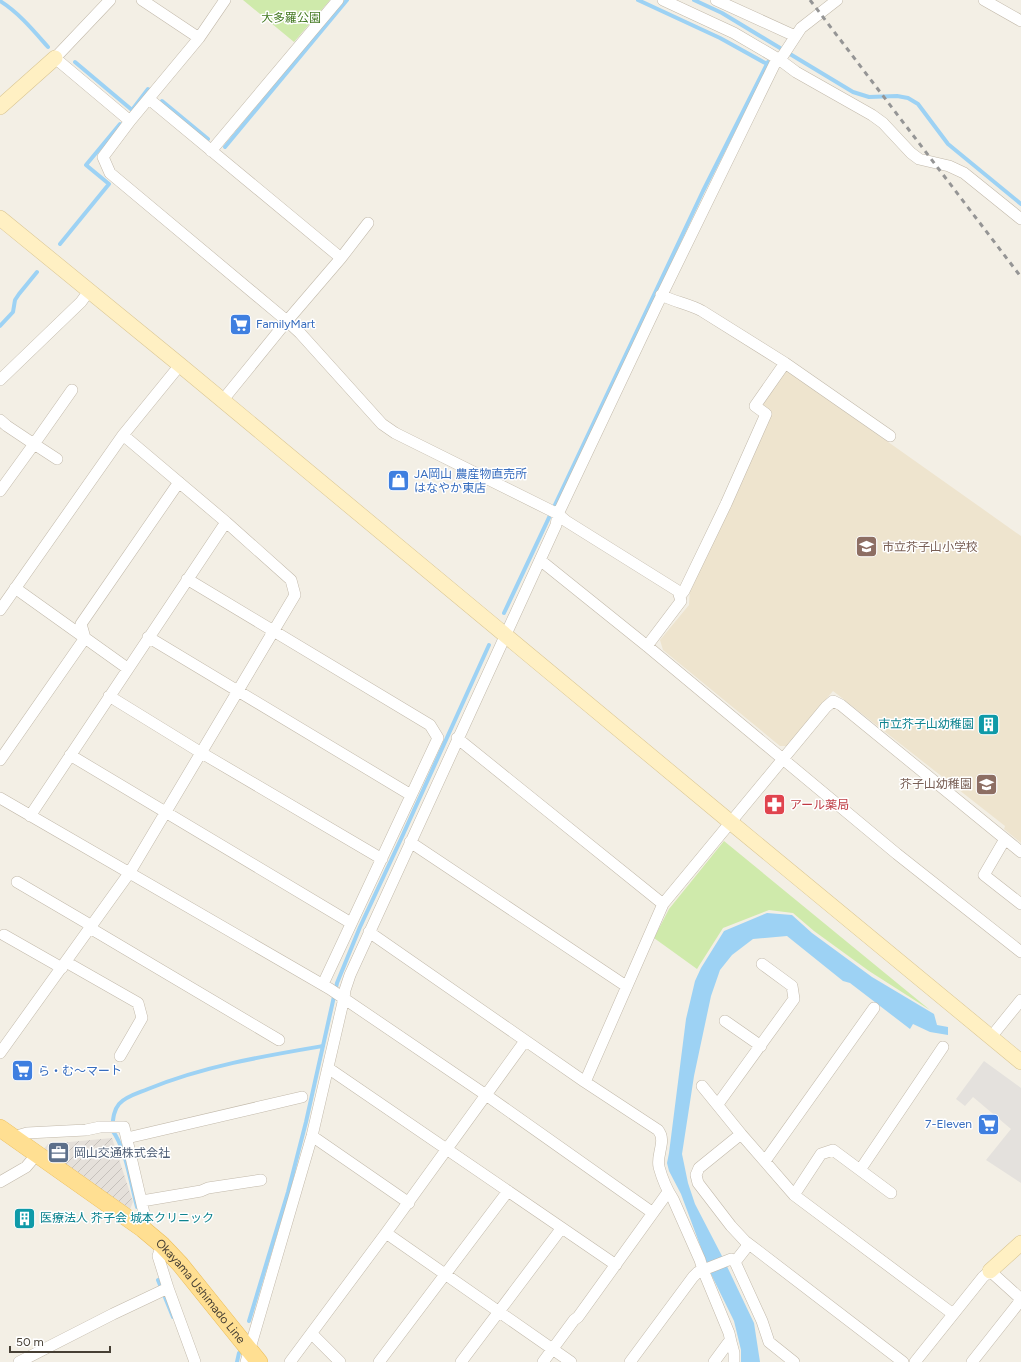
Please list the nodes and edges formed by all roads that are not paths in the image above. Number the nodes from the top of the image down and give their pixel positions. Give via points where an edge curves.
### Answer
1 (142, 0) edge
2 (225, 0) edge
3 (338, 0) edge
4 (663, 0) edge
5 (716, 0) edge
6 (837, 0) edge
7 (984, 0) edge
8 (107, 1) edge
9 (1021, 21) edge
10 (795, 36) junction
11 (199, 38) junction
12 (782, 56) junction
13 (55, 58) junction
14 (149, 99) junction
15 (0, 107) edge
16 (130, 121) junction
17 (211, 151) junction
18 (0, 218) edge
19 (1021, 219) edge
20 (368, 224) dead end
21 (341, 258) junction
22 (89, 291) junction
23 (662, 295) junction
24 (287, 321) junction
25 (785, 363) junction
26 (180, 365) junction
27 (0, 380) edge
28 (72, 390) dead end
29 (222, 401) junction
30 (0, 420) edge
31 (123, 435) junction
32 (890, 436) dead end
33 (34, 444) junction
34 (57, 459) dead end
35 (179, 482) junction
36 (0, 491) edge
37 (553, 512) junction
38 (226, 522) junction
39 (540, 560) junction
40 (187, 579) junction
41 (15, 588) junction
42 (680, 596) junction
43 (0, 610) edge
44 (274, 632) junction
45 (505, 634) junction
46 (148, 637) junction
47 (85, 638) junction
48 (647, 646) junction
49 (127, 668) junction
50 (237, 691) junction
51 (109, 696) junction
52 (457, 738) junction
53 (200, 752) junction
54 (70, 755) junction
55 (0, 760) edge
56 (783, 760) junction
57 (410, 795) junction
58 (0, 798) edge
59 (166, 811) junction
60 (30, 816) junction
61 (731, 823) junction
62 (1005, 839) junction
63 (410, 842) junction
64 (1021, 852) edge
65 (382, 859) junction
66 (130, 872) junction
67 (16, 882) dead end
68 (663, 904) junction
69 (1021, 904) edge
70 (351, 923) junction
71 (91, 927) junction
72 (369, 932) junction
73 (4, 935) dead end
74 (1021, 952) edge
75 (762, 964) dead end
76 (64, 965) junction
77 (626, 986) junction
78 (333, 991) junction
79 (1021, 1000) edge
80 (874, 1008) dead end
81 (725, 1021) dead end
82 (991, 1037) junction
83 (279, 1040) dead end
84 (525, 1041) junction
85 (761, 1046) junction
86 (943, 1047) dead end
87 (0, 1053) edge
88 (120, 1056) dead end
89 (1021, 1062) edge
90 (328, 1068) junction
91 (585, 1082) junction
92 (702, 1086) dead end
93 (486, 1095) junction
94 (302, 1097) dead end
95 (718, 1104) junction
96 (6, 1133) edge
97 (741, 1134) junction
98 (312, 1136) junction
99 (126, 1138) junction
100 (448, 1149) junction
101 (37, 1154) junction
102 (765, 1161) junction
103 (860, 1170) junction
104 (261, 1180) dead end
105 (0, 1182) edge
106 (508, 1191) junction
107 (668, 1192) junction
108 (891, 1193) dead end
109 (794, 1195) junction
110 (142, 1201) junction
111 (408, 1203) junction
112 (653, 1213) junction
113 (561, 1228) junction
114 (143, 1229) junction
115 (386, 1233) junction
116 (1021, 1243) edge
117 (749, 1244) junction
118 (162, 1245) junction
119 (730, 1261) junction
120 (616, 1265) junction
121 (705, 1270) junction
122 (990, 1272) junction
123 (444, 1274) junction
124 (164, 1290) junction
125 (1021, 1300) edge
126 (499, 1312) junction
127 (953, 1314) junction
128 (312, 1334) junction
129 (731, 1342) junction
130 (552, 1349) junction
131 (251, 1358) edge
132 (19, 1362) edge
133 (195, 1362) edge
134 (290, 1362) edge
135 (340, 1362) edge
136 (379, 1362) edge
137 (461, 1362) edge
138 (543, 1362) edge
139 (571, 1362) edge
140 (630, 1362) edge
141 (714, 1362) edge
142 (734, 1362) edge
143 (794, 1362) edge
144 (903, 1362) edge
145 (915, 1362) edge
146 (972, 1362) edge

1 - 11 street
2 - 11 street
3 - 17 street
4 - 12 street
5 - 10 street
6 - 10 street via 801,28
7 - 9 street
8 - 13 street
10 - 12 street
11 - 14 street
12 - 19 street via 796,72 872,114 919,159 964,173
12 - 23 street
13 - 15 street
13 - 16 street
14 - 16 street
14 - 17 street
16 - 24 street via 103,158 110,173
17 - 21 street
18 - 22 street
20 - 21 street
21 - 24 street
22 - 26 street
22 - 27 street
23 - 25 street via 702,311
23 - 37 street
24 - 29 street
24 - 37 street via 382,424 395,433
25 - 32 street
25 - 42 street via 755,406 766,414 714,530
26 - 29 street
26 - 31 street
28 - 33 street
29 - 45 street
30 - 33 street
31 - 35 street
31 - 41 street
33 - 34 street
33 - 36 street
35 - 38 street
35 - 47 street via 81,624
37 - 39 street via 556,524
37 - 42 street via 678,591
38 - 40 street
38 - 44 street via 291,580 295,595
39 - 45 street
39 - 48 street
40 - 44 street
40 - 46 street
41 - 43 street
41 - 47 street
42 - 48 street via 681,601
44 - 50 street
44 - 57 street via 430,725 438,738
45 - 52 street
45 - 61 street
46 - 49 street
46 - 50 street
47 - 49 street
47 - 55 street
48 - 56 street
49 - 51 street
50 - 53 street
50 - 57 street
51 - 53 street
51 - 54 street
52 - 63 street
52 - 68 street
53 - 59 street
53 - 65 street
54 - 59 street
54 - 60 street
56 - 61 street
56 - 62 street via 833,701
56 - 74 street
57 - 65 street
58 - 60 street
59 - 66 street
59 - 70 street
60 - 66 street
61 - 68 street
61 - 82 street
62 - 64 street
62 - 69 street via 984,875
63 - 72 street
63 - 77 street
65 - 70 street
66 - 71 street
66 - 78 street
67 - 71 street
68 - 77 street
70 - 78 street
71 - 76 street
71 - 83 street
72 - 78 street via 345,990
72 - 84 street
73 - 76 street
75 - 85 street via 792,986 794,999
76 - 87 street
76 - 88 street via 138,1003 142,1018
77 - 91 street
78 - 90 street
78 - 93 street
79 - 82 street
80 - 102 street
81 - 85 street
82 - 89 street
84 - 91 street
84 - 93 street
85 - 95 street
86 - 103 street
90 - 98 street
90 - 100 street
91 - 107 street via 662,1134 658,1165
92 - 95 street
93 - 100 street
93 - 112 street
94 - 99 street
95 - 97 street
96 - 99 street via 124,1127
96 - 101 main road, Okayama Ushimado Line
97 - 102 street
97 - 117 street via 699,1168 696,1175 698,1183 731,1226
98 - 111 street
98 - 131 street
99 - 110 street
100 - 106 street
100 - 111 street
101 - 105 street via 26,1167
101 - 114 main road, Okayama Ushimado Line
102 - 109 street
103 - 108 street
103 - 109 street via 833,1150 821,1154
104 - 110 street
106 - 113 street
106 - 123 street
107 - 112 street
107 - 121 street
109 - 127 street
110 - 114 street
111 - 115 street
112 - 120 street
113 - 120 street
113 - 126 street
114 - 118 main road, Okayama Ushimado Line
115 - 123 street
115 - 128 street
116 - 122 street
117 - 119 street
117 - 144 street
118 - 124 street via 158,1256
118 - 131 main road, Okayama Ushimado Line via 180,1264
119 - 121 street
119 - 143 street via 762,1321 769,1342
120 - 130 street
121 - 129 street
121 - 140 street via 698,1272
122 - 125 street
122 - 127 street via 982,1277
123 - 126 street
123 - 136 street
124 - 132 street
124 - 133 street
125 - 146 street
126 - 130 street
126 - 137 street
127 - 145 street
128 - 134 street
128 - 135 street
129 - 141 street
129 - 142 street
130 - 138 street
130 - 139 street

